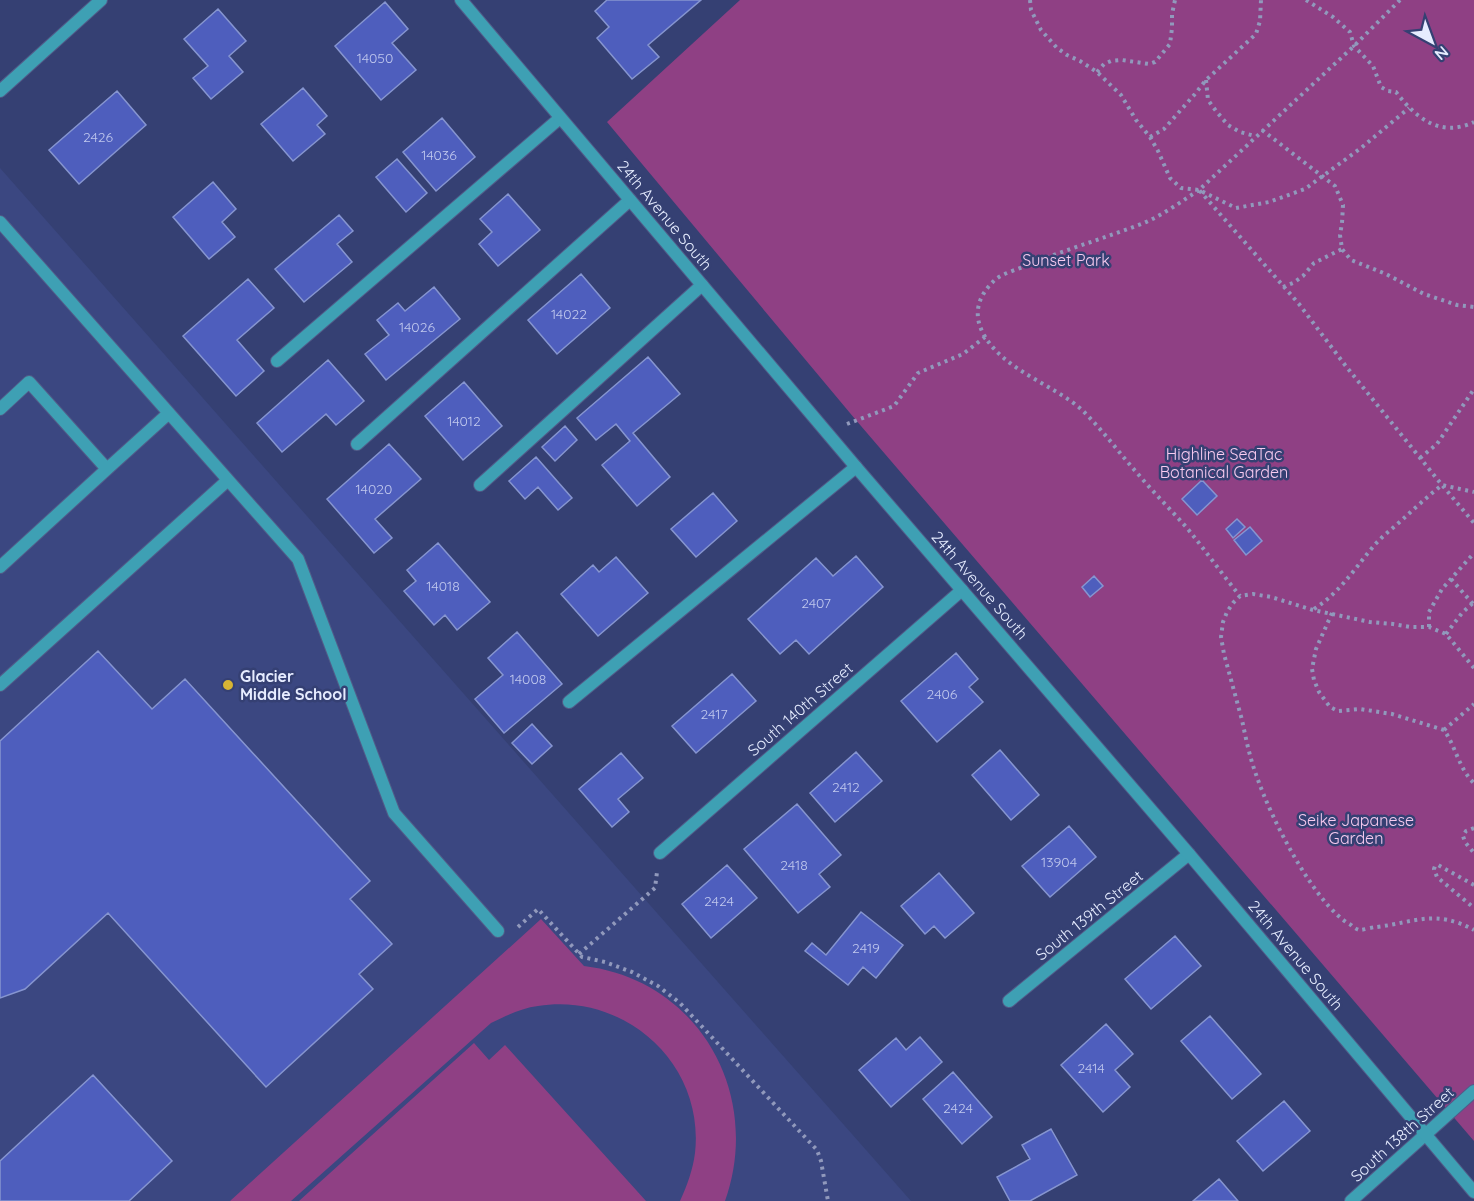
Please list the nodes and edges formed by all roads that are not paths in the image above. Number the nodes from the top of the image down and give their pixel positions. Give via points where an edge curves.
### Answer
1 (101, 0) edge
2 (461, 0) edge
3 (0, 91) edge
4 (560, 118) junction
5 (630, 200) junction
6 (0, 222) edge
7 (702, 285) junction
8 (277, 361) dead end
9 (0, 409) edge
10 (169, 413) junction
11 (357, 444) dead end
12 (856, 467) junction
13 (107, 469) junction
14 (228, 480) junction
15 (480, 485) dead end
16 (0, 567) edge
17 (962, 590) junction
18 (0, 685) edge
19 (569, 702) dead end
20 (660, 853) dead end
21 (1189, 854) junction
22 (498, 931) road end
23 (1009, 1001) dead end
24 (1474, 1091) edge
25 (1426, 1134) junction
26 (1474, 1192) edge
27 (1351, 1201) edge

1 - 3 street
2 - 4 street, 24th Avenue South
4 - 5 street, 24th Avenue South
4 - 8 street
5 - 7 street, 24th Avenue South
5 - 11 street
6 - 10 street
7 - 12 street, 24th Avenue South
7 - 15 street
9 - 13 street via 29,382
10 - 13 street
10 - 14 street
12 - 17 street, 24th Avenue South
12 - 19 street
13 - 16 street
14 - 18 street
14 - 22 street via 298,559 394,813
17 - 20 street, South 140th Street
17 - 21 street, 24th Avenue South
21 - 23 street, South 139th Street
21 - 25 street, 24th Avenue South
24 - 25 street, South 138th Street
25 - 26 street, 24th Avenue South
25 - 27 street, South 138th Street

